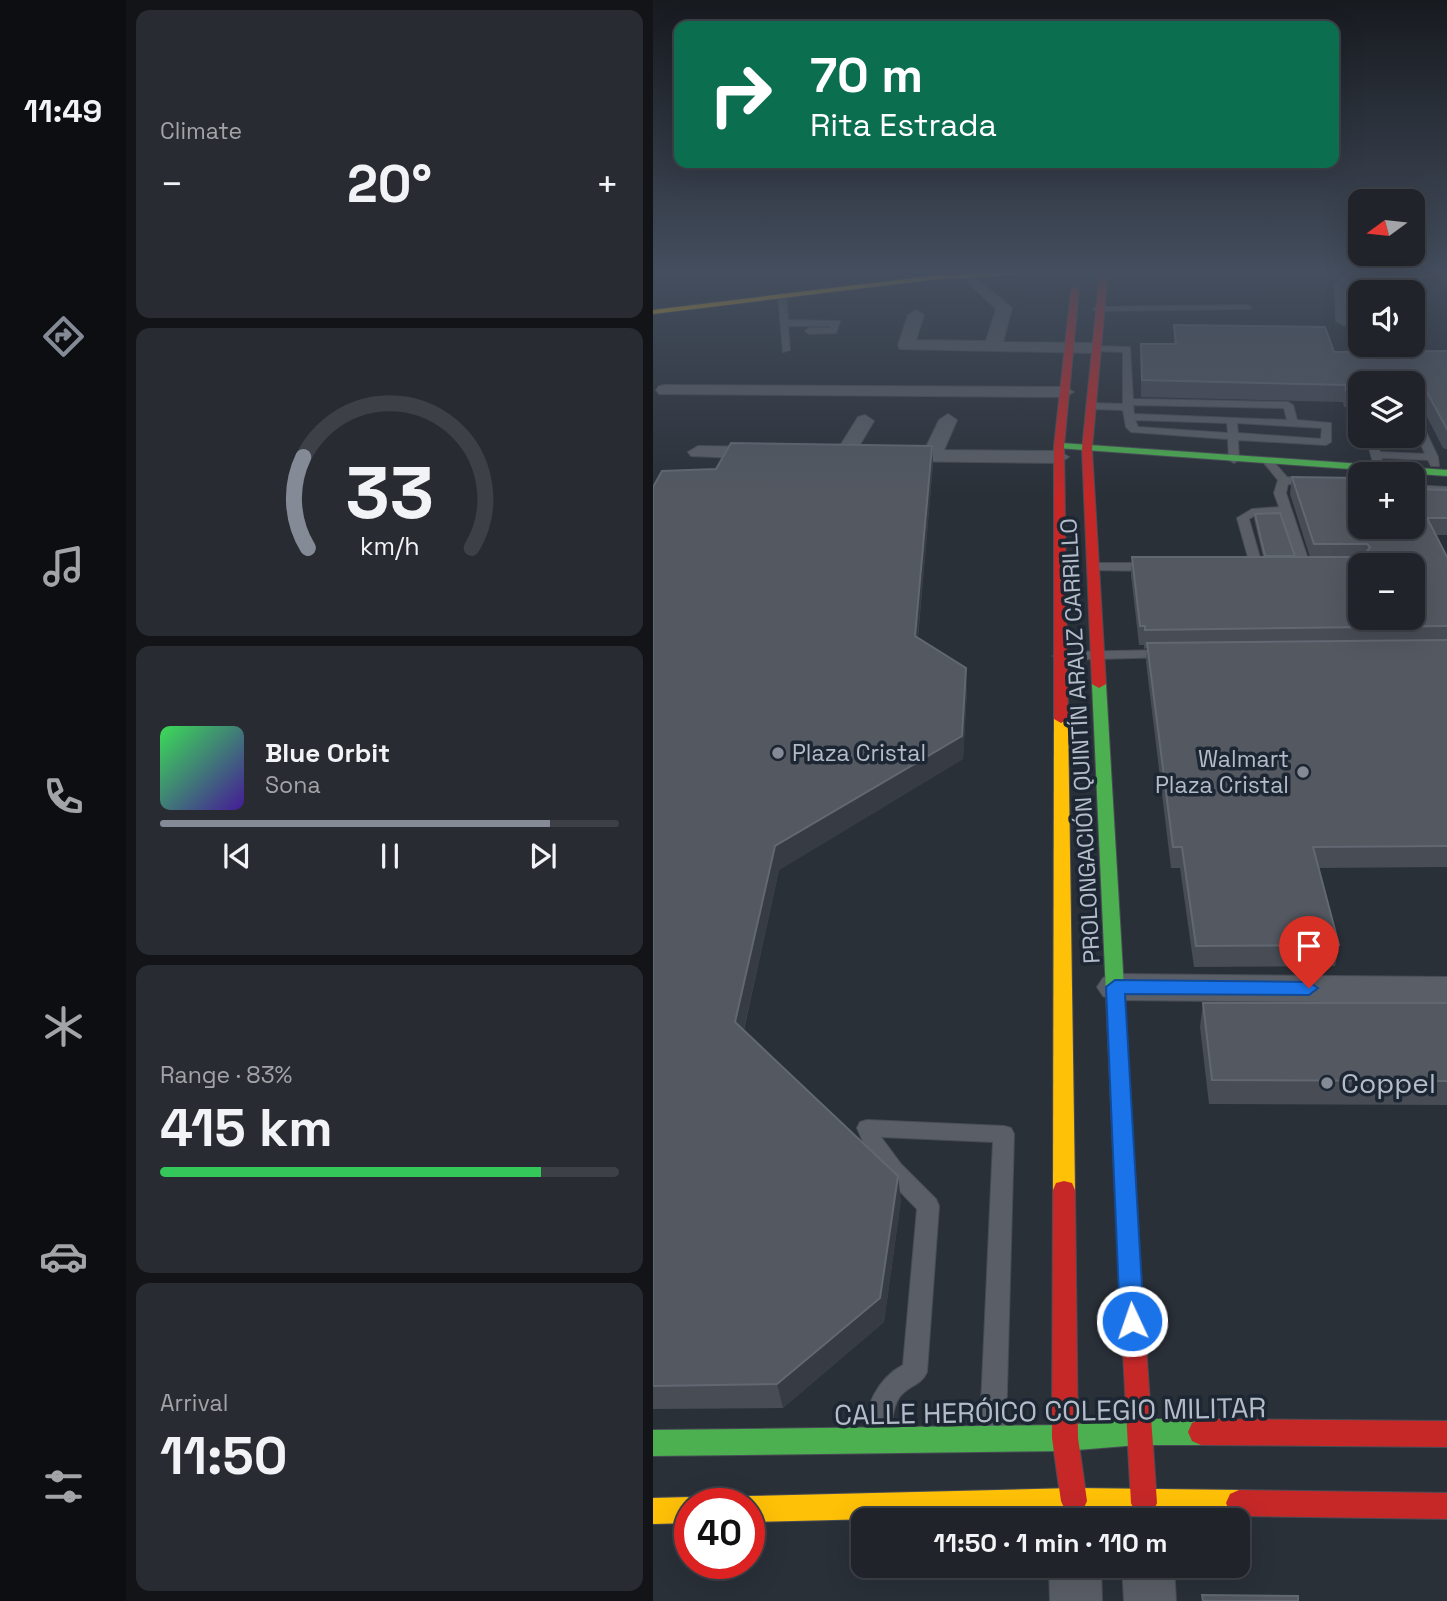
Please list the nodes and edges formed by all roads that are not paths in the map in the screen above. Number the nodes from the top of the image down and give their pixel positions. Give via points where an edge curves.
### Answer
1 (786, 346) edge
2 (968, 346) edge
3 (993, 346) joint
4 (1069, 348) junction
5 (1097, 348) junction
6 (786, 350) dead end
7 (665, 390) dead end
8 (1065, 392) junction
9 (1091, 406) junction
10 (1128, 408) junction
11 (948, 420) dead end
12 (1232, 420) junction
13 (865, 421) dead end
14 (1293, 423) junction
15 (1425, 437) edge
16 (1088, 444) junction
17 (1059, 447) junction
18 (1374, 448) edge
19 (1233, 449) junction
20 (698, 453) dead end
21 (778, 453) edge
22 (932, 455) junction
23 (1376, 458) junction
24 (1268, 462) junction
25 (1442, 469) edge
26 (1284, 480) junction
27 (1326, 484) edge
28 (1425, 489) edge
29 (1447, 490) edge
30 (1285, 510) junction
31 (1060, 531) junction
32 (1092, 531) junction
33 (1094, 567) junction
34 (1160, 567) edge
35 (1243, 568) edge
36 (1319, 568) edge
37 (1184, 654) edge
38 (1099, 655) junction
39 (1060, 656) junction
40 (1115, 987) junction
41 (1447, 990) edge
42 (1138, 1432) junction
43 (1447, 1434) edge
44 (1065, 1437) junction
45 (993, 1439) junction
46 (877, 1440) junction
47 (653, 1443) edge
48 (1447, 1506) edge
49 (765, 1508) edge
50 (1074, 1508) edge
51 (1144, 1508) edge
52 (851, 1509) edge
53 (674, 1510) edge
54 (1250, 1510) edge
55 (653, 1511) edge
56 (1075, 1578) edge
57 (1149, 1578) edge
58 (1076, 1601) edge
59 (1150, 1601) edge

1 - 6 lane
2 - 3 street
3 - 4 street
4 - 5 street
4 - 8 street, PROLONGACIÓN QUINTÍN ARAUZ CARRILLO
5 - 9 street, PROLONGACIÓN QUINTÍN ARAUZ CARRILLO
5 - 10 lane via 1127,349
7 - 8 street
8 - 17 street, PROLONGACIÓN QUINTÍN ARAUZ CARRILLO
9 - 10 lane
9 - 16 street, PROLONGACIÓN QUINTÍN ARAUZ CARRILLO
10 - 12 lane
10 - 14 lane via 1288,405
10 - 19 lane via 1135,430
11 - 22 street
12 - 14 lane
12 - 19 lane
13 - 22 street via 838,454
14 - 19 lane via 1327,425 1326,443
15 - 25 lane
16 - 17 street
16 - 19 street
16 - 32 street, PROLONGACIÓN QUINTÍN ARAUZ CARRILLO
17 - 22 street
17 - 31 street, PROLONGACIÓN QUINTÍN ARAUZ CARRILLO
18 - 23 lane
19 - 23 street
19 - 24 street
20 - 21 street
23 - 25 street
24 - 25 street
24 - 26 lane
26 - 27 lane
26 - 30 lane via 1279,493
28 - 29 lane
30 - 35 lane via 1256,511 1243,518 1263,568
30 - 36 lane via 1299,568
31 - 32 street
31 - 39 street, PROLONGACIÓN QUINTÍN ARAUZ CARRILLO
32 - 33 street, PROLONGACIÓN QUINTÍN ARAUZ CARRILLO
33 - 34 lane
33 - 38 street, PROLONGACIÓN QUINTÍN ARAUZ CARRILLO
37 - 38 lane
38 - 39 lane
38 - 40 street, PROLONGACIÓN QUINTÍN ARAUZ CARRILLO via 1105,915
39 - 44 street, PROLONGACIÓN QUINTÍN ARAUZ CARRILLO via 1068,915
40 - 41 street
40 - 42 street, PROLONGACIÓN QUINTÍN ARAUZ CARRILLO
42 - 43 street, CALLE HERÓICO COLEGIO MILITAR
42 - 44 street, CALLE HERÓICO COLEGIO MILITAR
42 - 51 street, PROLONGACIÓN QUINTÍN ARAUZ CARRILLO
44 - 45 street, CALLE HERÓICO COLEGIO MILITAR
44 - 50 street, PROLONGACIÓN QUINTÍN ARAUZ CARRILLO
45 - 46 street, CALLE HERÓICO COLEGIO MILITAR
45 - 46 lane via 1004,1134 867,1128 885,1163 928,1206 914,1373 896,1380 884,1398
46 - 47 street, CALLE HERÓICO COLEGIO MILITAR
48 - 54 street
49 - 52 street
53 - 55 street
56 - 58 street
57 - 59 street

